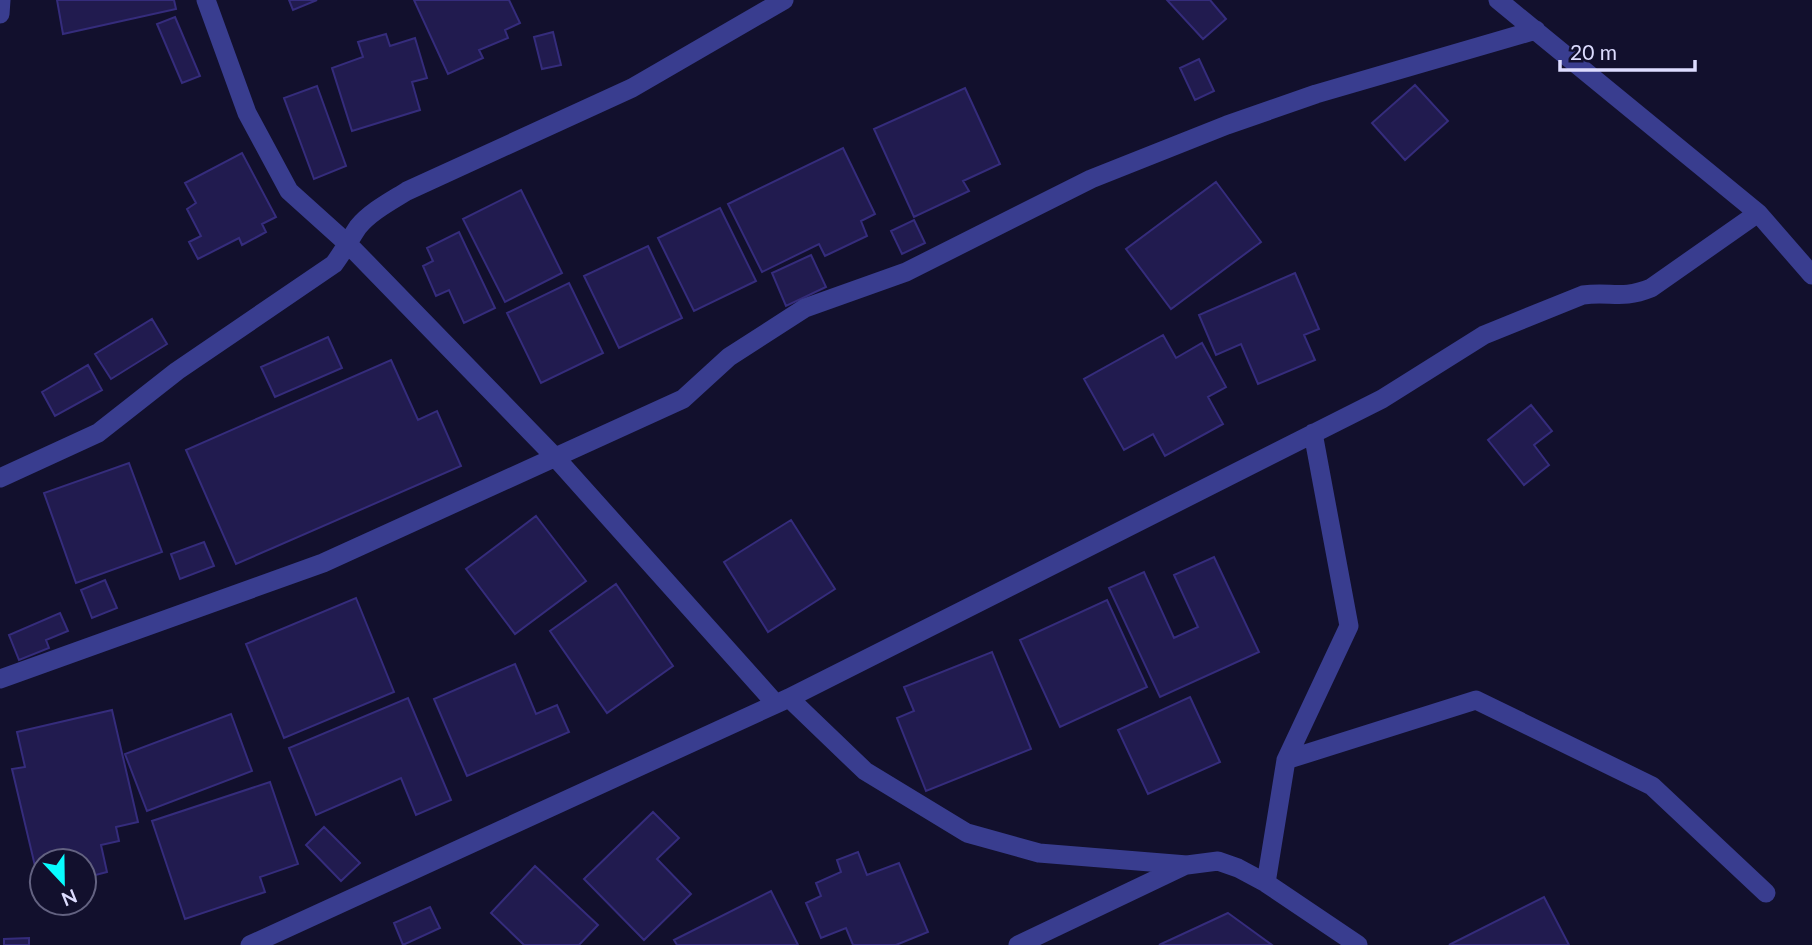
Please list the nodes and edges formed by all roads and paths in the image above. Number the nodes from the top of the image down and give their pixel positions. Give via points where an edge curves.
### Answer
1 (1, 0) edge
2 (206, 0) edge
3 (784, 0) edge
4 (1499, 0) edge
5 (0, 13) edge
6 (1536, 30) junction
7 (1758, 213) junction
8 (349, 245) junction
9 (1812, 275) edge
10 (1313, 433) junction
11 (555, 457) junction
12 (0, 478) edge
13 (0, 679) edge
14 (783, 701) junction
15 (1286, 760) junction
16 (1187, 864) junction
17 (1266, 883) junction
18 (1766, 893) dead end
19 (250, 945) edge
20 (1018, 945) edge
21 (1358, 945) edge

1 - 5 street
2 - 8 street via 247,113 289,191
3 - 8 street via 632,88 407,191 359,227
4 - 6 street
6 - 7 street
6 - 11 street via 1316,94 1091,179 906,272 805,308 729,357 683,399
7 - 9 street
7 - 10 street via 1651,288 1619,296 1583,295 1484,335 1382,399
8 - 11 street
8 - 12 street via 334,264 97,433
10 - 14 street
10 - 15 street via 1349,626
11 - 13 street via 323,563
11 - 14 street
14 - 16 street via 865,771 967,832 1039,853
14 - 19 street
15 - 17 street
15 - 18 street via 1476,700 1652,786
16 - 17 street via 1218,861
16 - 20 street
17 - 21 street

